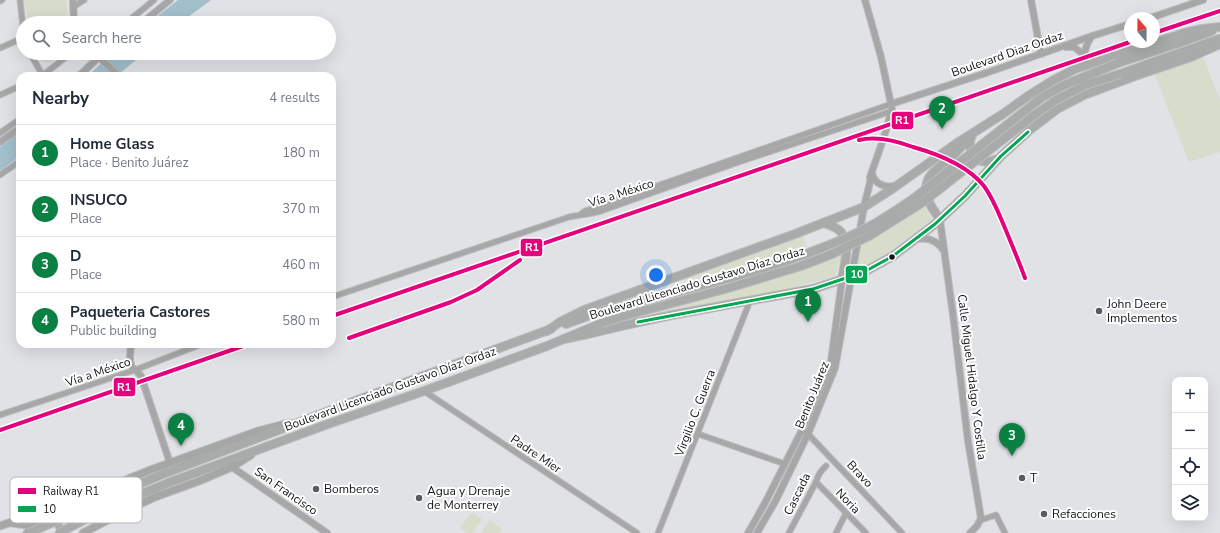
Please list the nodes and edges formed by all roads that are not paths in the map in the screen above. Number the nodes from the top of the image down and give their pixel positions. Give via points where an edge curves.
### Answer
1 (20, 0) edge
2 (73, 0) edge
3 (84, 0) edge
4 (154, 0) edge
5 (170, 0) edge
6 (865, 0) edge
7 (1031, 0) edge
8 (1203, 0) edge
9 (73, 7) junction
10 (1160, 15) edge
11 (22, 16) edge
12 (74, 16) edge
13 (135, 16) edge
14 (151, 16) edge
15 (1124, 26) edge
16 (1220, 27) edge
17 (1092, 36) junction
18 (1220, 39) edge
19 (16, 41) edge
20 (1220, 44) edge
21 (1060, 47) junction
22 (0, 48) edge
23 (1041, 54) junction
24 (1084, 54) junction
25 (34, 60) edge
26 (62, 60) edge
27 (94, 60) edge
28 (104, 60) edge
29 (1075, 70) junction
30 (41, 72) edge
31 (48, 72) edge
32 (83, 72) edge
33 (115, 72) edge
34 (16, 88) edge
35 (0, 95) edge
36 (892, 107) junction
37 (16, 122) edge
38 (16, 131) edge
39 (0, 133) edge
40 (972, 134) junction
41 (0, 142) edge
42 (1001, 156) junction
43 (16, 164) edge
44 (872, 173) junction
45 (0, 175) edge
46 (897, 186) junction
47 (864, 207) junction
48 (940, 220) junction
49 (824, 223) junction
50 (791, 236) junction
51 (915, 239) junction
52 (946, 257) junction
53 (852, 276) junction
54 (842, 280) junction
55 (336, 296) edge
56 (750, 301) junction
57 (547, 331) junction
58 (564, 339) junction
59 (131, 348) edge
60 (192, 348) edge
61 (135, 370) junction
62 (819, 390) junction
63 (424, 391) junction
64 (826, 393) junction
65 (0, 416) edge
66 (301, 422) junction
67 (802, 430) junction
68 (698, 434) junction
69 (808, 434) junction
70 (260, 449) junction
71 (170, 463) junction
72 (784, 464) junction
73 (826, 466) dead end
74 (232, 467) junction
75 (134, 477) edge
76 (816, 482) junction
77 (142, 483) edge
78 (142, 494) edge
79 (142, 503) edge
80 (846, 513) junction
81 (981, 520) junction
82 (22, 523) edge
83 (41, 523) edge
84 (51, 523) edge
85 (58, 523) edge
86 (78, 523) edge
87 (102, 523) edge
88 (31, 532) edge
89 (84, 532) edge
90 (59, 533) edge
91 (65, 533) edge
92 (327, 533) edge
93 (637, 533) edge
94 (658, 533) edge
95 (748, 533) edge
96 (757, 533) edge
97 (789, 533) edge
98 (836, 533) edge
99 (866, 533) edge
100 (902, 533) edge
101 (970, 533) edge
102 (1005, 533) edge

1 - 11 street
2 - 9 street
3 - 9 street
4 - 13 street
5 - 14 street
6 - 36 street
7 - 23 street
8 - 10 street
9 - 12 street
15 - 17 street, Boulevard Diaz Ordaz
16 - 29 main road via 1184,33
16 - 57 main road, Boulevard Licenciado Gustavo Díaz Ordaz, bridge via 1068,83 1041,98 896,211 822,248 761,269 599,312
17 - 21 street, Boulevard Diaz Ordaz
17 - 24 street
18 - 58 main road, Boulevard Licenciado Gustavo Díaz Ordaz, bridge via 1085,85 1056,100 923,202 869,236 832,254 764,278 624,316
19 - 22 street
20 - 42 main road via 1068,102 1046,117
21 - 23 street, Boulevard Diaz Ordaz
21 - 24 street via 1074,48
23 - 36 street, Boulevard Diaz Ordaz
24 - 29 street via 1083,64
25 - 30 street
26 - 31 street
27 - 32 street
28 - 33 street
29 - 40 main road via 1042,87
34 - 35 street
36 - 44 street
36 - 55 street, Vía a México
37 - 39 street
38 - 41 street
40 - 42 main road via 970,144 975,158 988,162
40 - 46 main road
40 - 48 main road via 959,150 933,172 927,182 929,200
42 - 48 main road
43 - 45 street
44 - 46 street via 878,183 890,187
44 - 47 street, Benito Juárez
44 - 50 street via 857,207
46 - 47 main road
47 - 49 main road
47 - 53 street, Benito Juárez
48 - 51 main road
48 - 52 street, Calle Miguel Hidalgo Y Costilla
49 - 50 main road
49 - 54 main road via 842,232 844,238 847,251
50 - 57 main road via 584,310
51 - 52 street via 935,241
51 - 53 main road via 881,263
52 - 81 street, Calle Miguel Hidalgo Y Costilla via 967,433
53 - 54 main road
53 - 64 street, Benito Juárez via 837,361
54 - 56 main road via 813,289
54 - 62 street, Benito Juárez via 831,361
56 - 58 main road
56 - 68 street, Virgilio C. Guerra
57 - 66 main road, Boulevard Licenciado Gustavo Díaz Ordaz
58 - 63 main road, Boulevard Licenciado Gustavo Díaz Ordaz
59 - 61 street via 130,363
60 - 61 street, Vía a México
61 - 65 street, Vía a México
61 - 71 street via 141,376
62 - 64 street
62 - 67 street, Benito Juárez
63 - 70 main road, Boulevard Licenciado Gustavo Díaz Ordaz
63 - 93 street, Padre Mier
64 - 69 street, Benito Juárez
66 - 71 main road, Boulevard Licenciado Gustavo Díaz Ordaz via 258,432
66 - 77 main road, Boulevard Licenciado Gustavo Díaz Ordaz, bridge
67 - 69 street, Bravo
67 - 72 street, Benito Juárez
68 - 72 street
68 - 94 street, Virgilio C. Guerra
69 - 96 street, Benito Juárez
69 - 100 street, Bravo
70 - 74 main road, Boulevard Licenciado Gustavo Díaz Ordaz
70 - 78 main road, Boulevard Licenciado Gustavo Díaz Ordaz, bridge
71 - 75 main road, Boulevard Licenciado Gustavo Díaz Ordaz
72 - 95 street, Benito Juárez
73 - 76 street, Cascada via 821,470
74 - 79 main road, Boulevard Licenciado Gustavo Díaz Ordaz
74 - 92 street, San Francisco
76 - 80 street, Noria
76 - 97 street, Cascada
80 - 98 street
80 - 99 street, Noria
81 - 101 street
81 - 102 street via 996,515
82 - 88 main road
83 - 88 main road
84 - 88 main road, Boulevard Licenciado Gustavo Díaz Ordaz, bridge
85 - 91 main road
86 - 90 main road, Boulevard Licenciado Gustavo Díaz Ordaz, bridge
87 - 89 main road, Boulevard Licenciado Gustavo Díaz Ordaz

